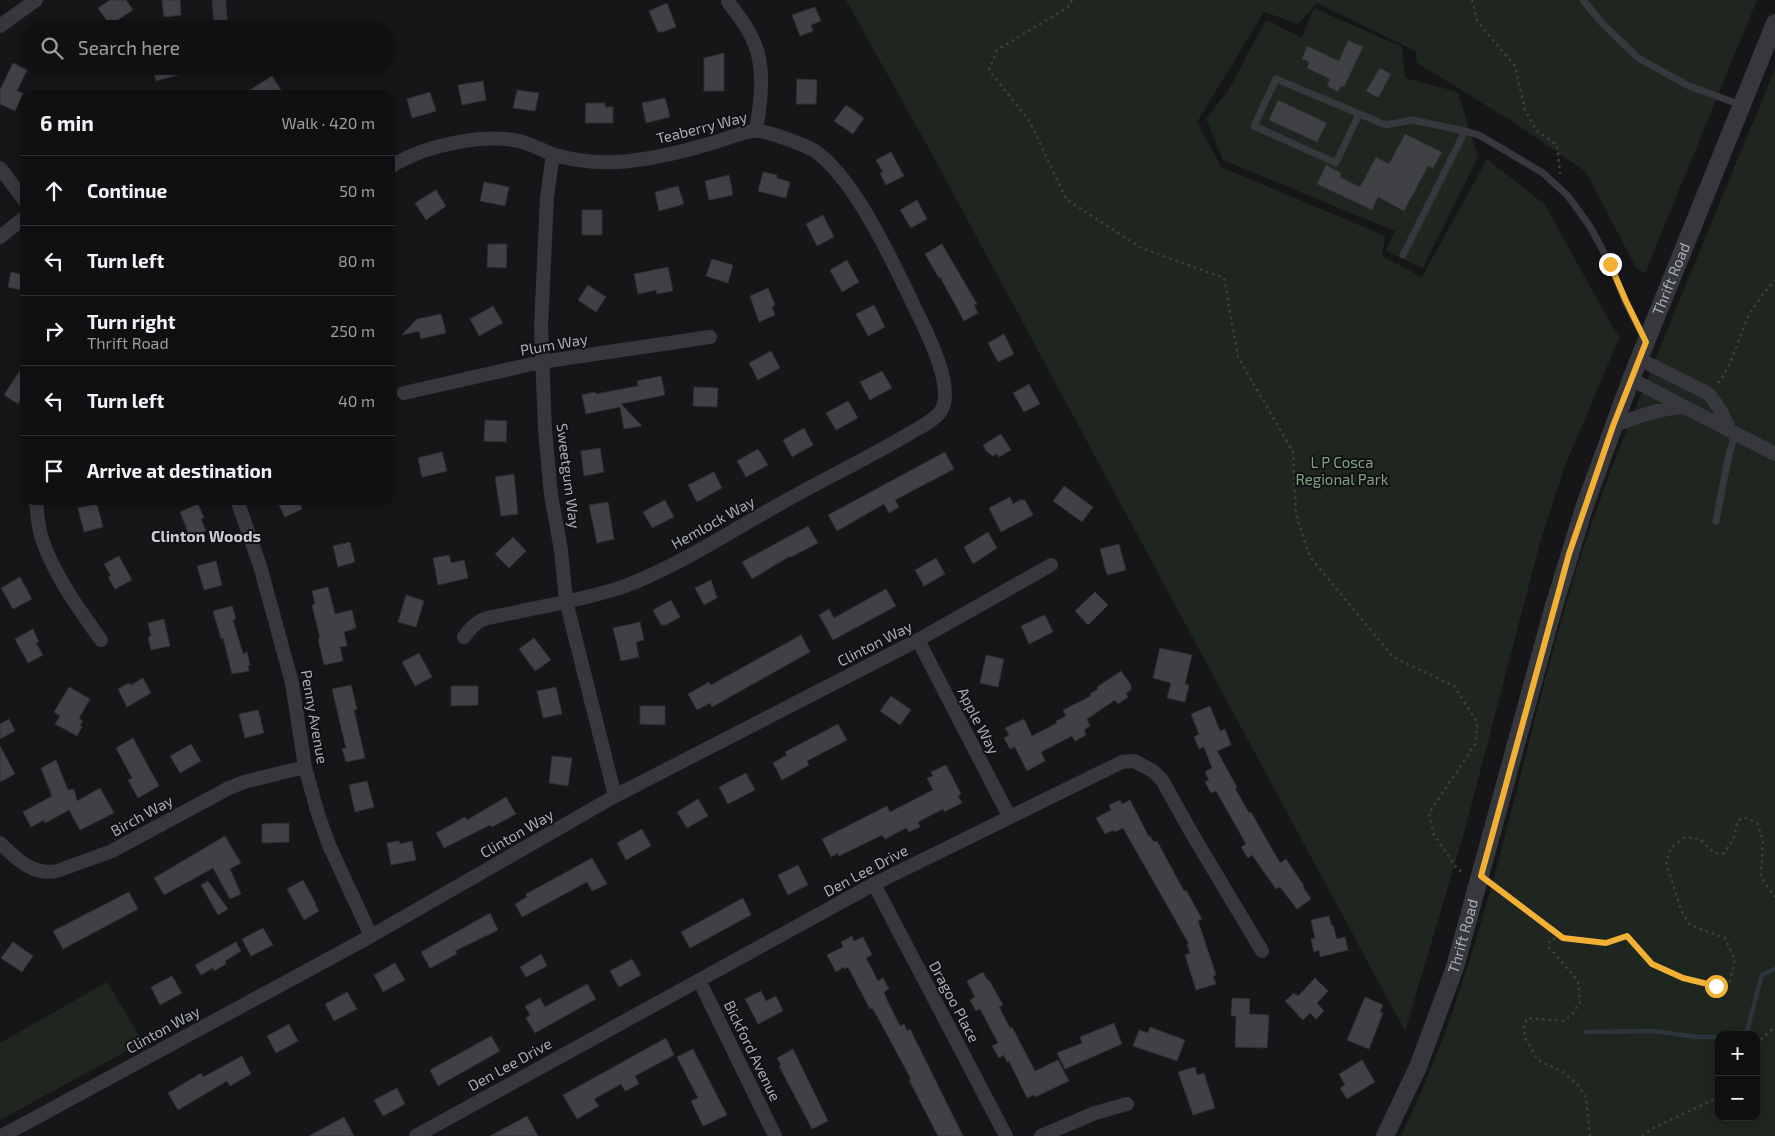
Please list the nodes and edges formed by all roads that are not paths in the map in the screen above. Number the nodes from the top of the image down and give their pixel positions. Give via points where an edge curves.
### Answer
1 (36, 0) edge
2 (219, 0) edge
3 (1583, 0) edge
4 (728, 2) dead end
5 (220, 20) edge
6 (1775, 23) edge
7 (0, 26) edge
8 (1742, 105) junction
9 (1359, 114) junction
10 (756, 130) junction
11 (1465, 131) junction
12 (553, 154) junction
13 (395, 165) edge
14 (0, 168) edge
15 (20, 194) edge
16 (20, 221) edge
17 (0, 237) edge
18 (1403, 254) dead end
19 (710, 337) dead end
20 (1646, 342) junction
21 (1639, 359) junction
22 (541, 362) junction
23 (1631, 379) junction
24 (944, 386) joint
25 (404, 393) dead end
26 (1683, 406) junction
27 (1613, 426) junction
28 (1730, 431) junction
29 (1775, 454) edge
30 (36, 505) edge
31 (239, 505) edge
32 (1716, 521) dead end
33 (1051, 566) dead end
34 (566, 601) junction
35 (464, 637) dead end
36 (101, 640) dead end
37 (918, 640) junction
38 (305, 767) junction
39 (615, 796) junction
40 (1008, 816) junction
41 (0, 843) edge
42 (874, 884) junction
43 (371, 936) junction
44 (1262, 951) dead end
45 (699, 980) junction
46 (1126, 1104) dead end
47 (2, 1136) edge
48 (416, 1136) edge
49 (775, 1136) edge
50 (1006, 1136) edge
51 (1041, 1136) edge
52 (1385, 1136) edge

1 - 7 street
2 - 5 street
3 - 8 lane via 1638,58 1689,86
4 - 10 street via 754,40 759,60 761,81
6 - 8 street, Thrift Road
8 - 20 street, Thrift Road
9 - 9 lane via 1336,163 1254,126 1276,79
9 - 11 lane via 1386,125 1412,120
10 - 12 street, Teaberry Way via 689,149 626,161 574,160
10 - 24 street, Teaberry Way via 799,143 815,152 844,181 873,226 913,304 942,370
11 - 18 lane
11 - 20 lane via 1480,135 1543,173 1568,196 1591,228
12 - 13 street, Teaberry Way via 518,141 492,139 436,148
12 - 22 street, Sweetgum Way via 543,250
14 - 15 street
16 - 17 street
19 - 22 street, Plum Way
20 - 21 street, Thrift Road
21 - 23 street, Thrift Road
21 - 28 street via 1709,394 1722,411
22 - 25 street, Plum Way
22 - 34 street, Sweetgum Way via 551,495 562,550
23 - 26 street
23 - 27 street, Thrift Road
24 - 34 street, Hemlock Way via 942,410 894,443 665,567 626,585
26 - 27 street via 1665,408
26 - 28 street
27 - 52 street, Thrift Road via 1553,609 1455,966 1418,1067
28 - 29 street
28 - 32 lane via 1733,442
30 - 36 street via 43,541 59,578
31 - 38 street, Penny Avenue via 260,566 292,683
33 - 37 street, Clinton Way
34 - 35 street, Hemlock Way via 481,621
34 - 39 street, Sweetgum Way
37 - 39 street, Clinton Way
37 - 40 street, Apple Way
38 - 41 street, Birch Way via 229,788 112,852 57,871 48,873 23,864
38 - 43 street, Penny Avenue via 329,845
39 - 43 street, Clinton Way
40 - 42 street, Den Lee Drive
40 - 44 street, Den Lee Drive via 1122,762 1134,761 1144,766 1162,780 1170,792
42 - 45 street, Den Lee Drive
42 - 50 street, Dragoo Place
43 - 47 street, Clinton Way
45 - 48 street, Den Lee Drive
45 - 49 street, Bickford Avenue
46 - 51 street

